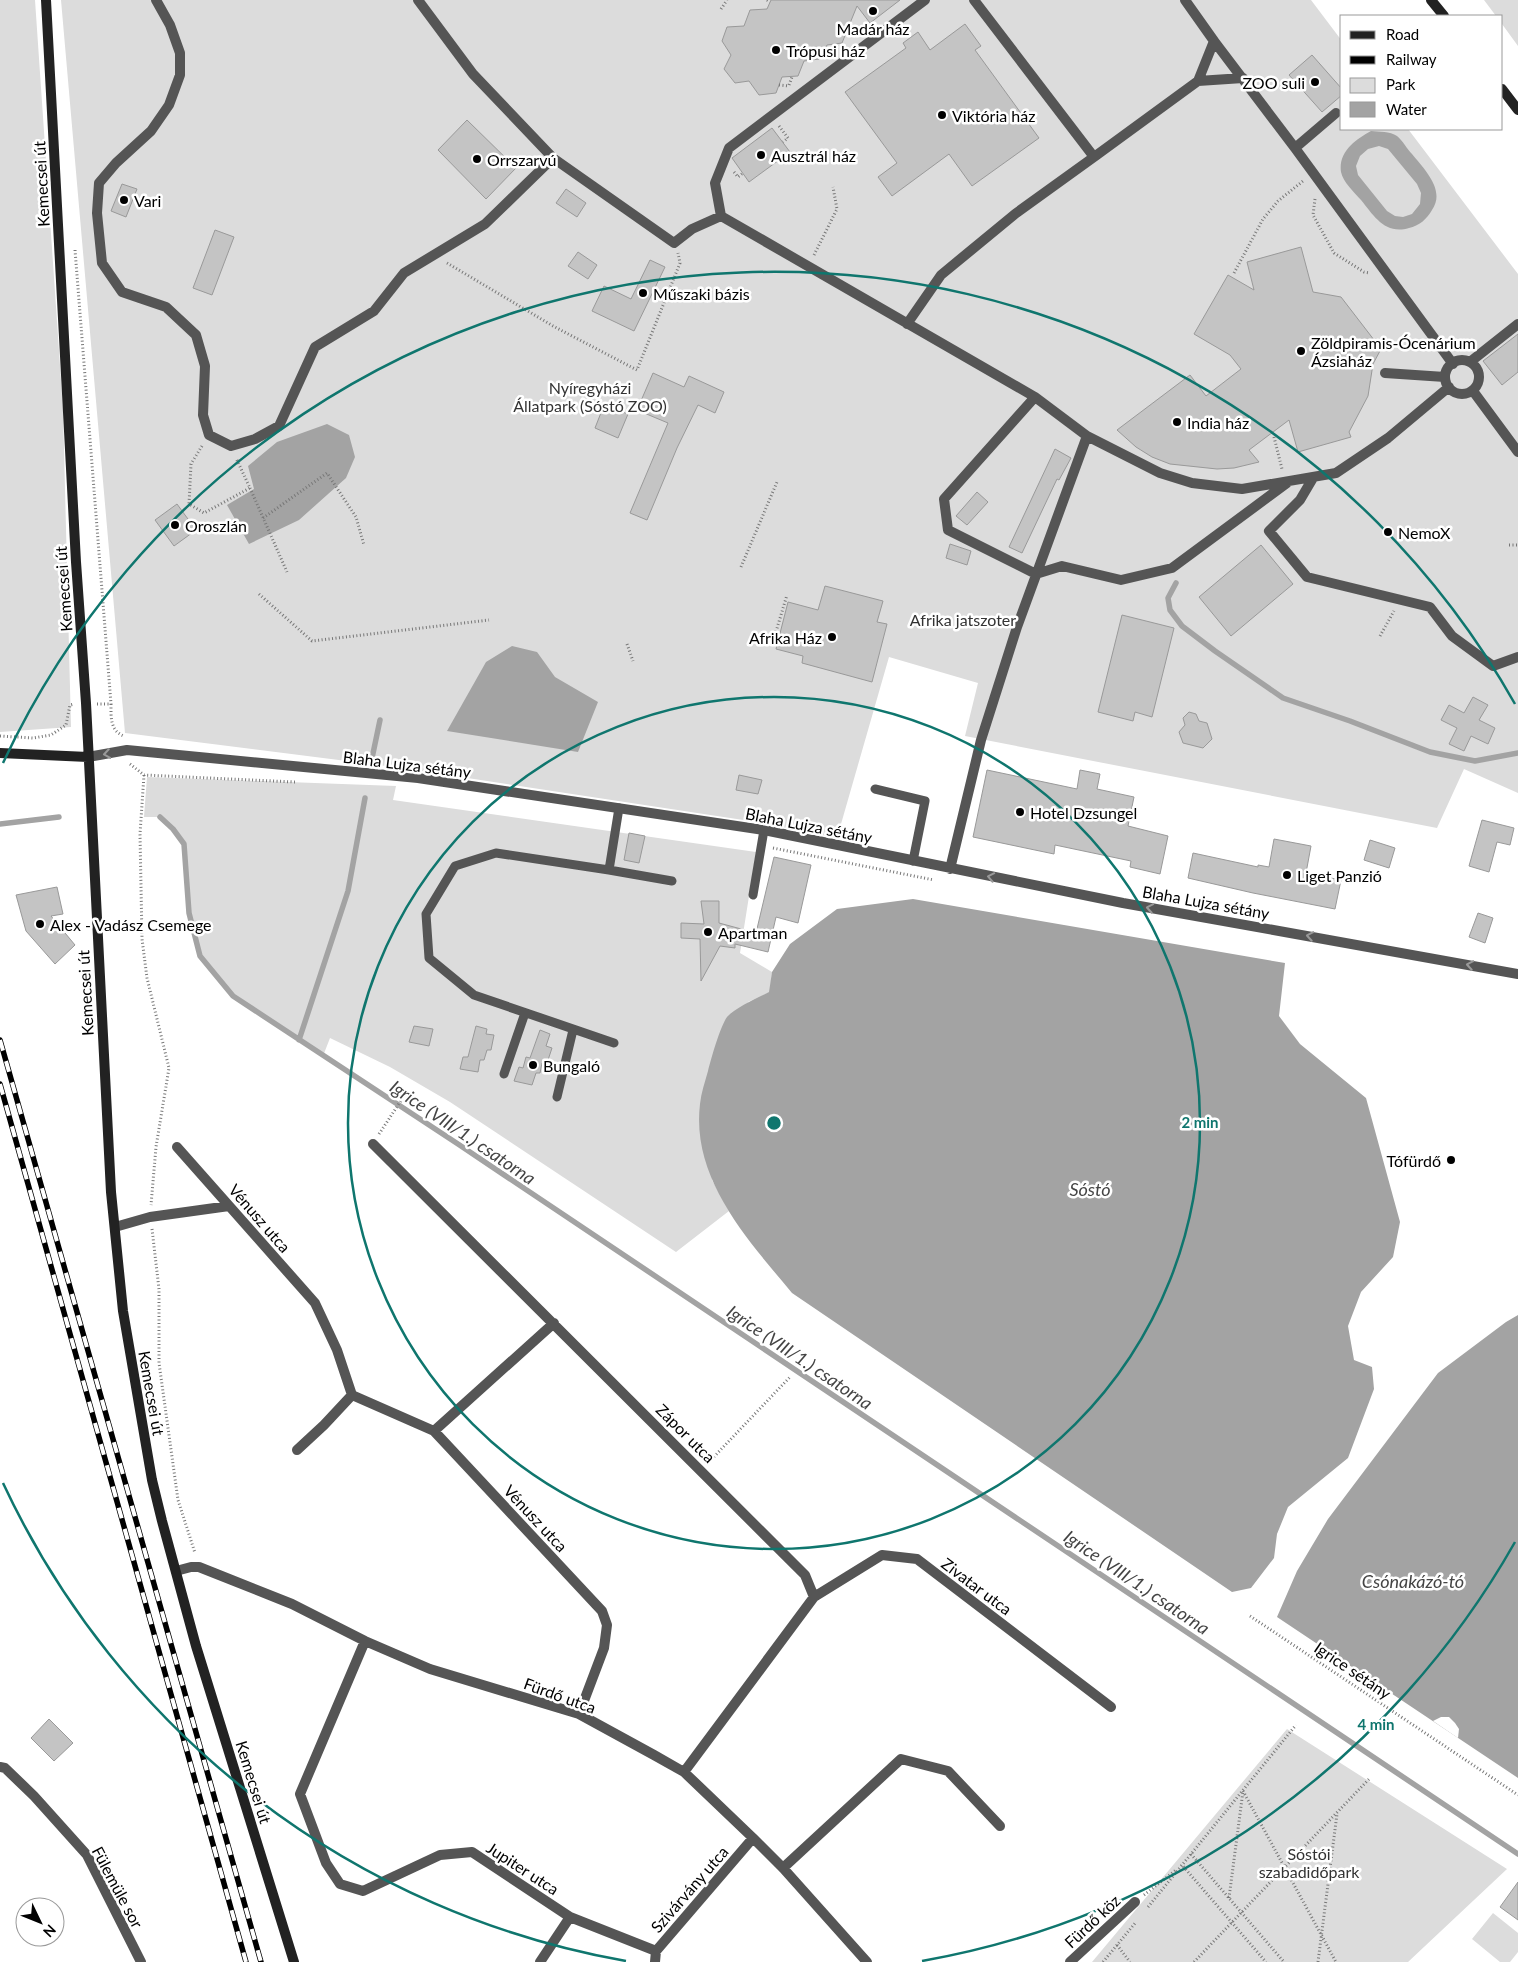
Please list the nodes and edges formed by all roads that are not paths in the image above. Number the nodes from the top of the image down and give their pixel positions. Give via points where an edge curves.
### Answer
1 (46, 0) edge
2 (156, 0) edge
3 (418, 0) edge
4 (925, 0) edge
5 (974, 0) edge
6 (1185, 0) edge
7 (1431, 0) edge
8 (1443, 15) edge
9 (1214, 40) junction
10 (1243, 78) junction
11 (1198, 81) junction
12 (1503, 90) edge
13 (1518, 110) edge
14 (1336, 113) dead end
15 (1295, 148) junction
16 (1094, 157) junction
17 (553, 158) junction
18 (721, 216) junction
19 (907, 324) junction
20 (1518, 324) edge
21 (1470, 362) junction
22 (1452, 364) junction
23 (1385, 373) dead end
24 (1447, 382) junction
25 (1473, 391) junction
26 (1035, 397) junction
27 (1087, 436) junction
28 (1518, 452) edge
29 (1313, 478) junction
30 (1288, 483) junction
31 (1036, 574) junction
32 (1518, 658) edge
33 (0, 753) edge
34 (88, 757) junction
35 (875, 789) dead end
36 (619, 808) junction
37 (764, 830) junction
38 (912, 861) junction
39 (950, 869) junction
40 (609, 870) junction
41 (672, 881) dead end
42 (753, 894) dead end
43 (1518, 974) edge
44 (525, 1013) junction
45 (574, 1030) junction
46 (614, 1043) dead end
47 (504, 1074) dead end
48 (557, 1097) dead end
49 (373, 1144) road end
50 (177, 1146) dead end
51 (229, 1206) junction
52 (115, 1226) junction
53 (554, 1323) junction
54 (352, 1395) junction
55 (434, 1431) junction
56 (297, 1450) dead end
57 (176, 1571) junction
58 (814, 1597) junction
59 (365, 1640) junction
60 (1112, 1708) dead end
61 (579, 1714) junction
62 (0, 1767) edge
63 (684, 1772) junction
64 (1000, 1826) dead end
65 (753, 1838) junction
66 (783, 1868) junction
67 (1135, 1902) road end
68 (570, 1917) junction
69 (656, 1951) junction
70 (141, 1962) edge
71 (294, 1962) edge
72 (540, 1962) edge
73 (655, 1962) edge
74 (867, 1962) edge
75 (1070, 1962) edge

1 - 34 main road, Kemecsei út
2 - 17 street via 180,53 180,75 169,105 151,131 99,183 97,213 102,263 122,292 166,306 196,335 205,366 203,416 209,435 231,446 255,439 280,426 315,347 374,312 404,273 485,224
3 - 17 street via 473,74
4 - 18 street via 729,148 715,183
5 - 16 street
6 - 9 street
7 - 8 main road
9 - 10 street
9 - 11 street
10 - 11 street
10 - 15 street
11 - 16 street
12 - 13 main road
14 - 15 street
15 - 22 street
16 - 19 street via 1015,214 941,275
17 - 18 street via 674,243 692,229
18 - 19 street
19 - 26 street
20 - 21 street
21 - 22 street via 1461,360
21 - 25 street via 1479,374
22 - 24 street
23 - 24 street
24 - 25 street via 1457,394
24 - 29 street via 1388,438 1336,474
25 - 28 street
26 - 27 street
26 - 31 street via 944,499 948,530
27 - 30 street via 1160,473 1192,483 1242,489
27 - 31 street
29 - 30 street
29 - 32 street via 1300,500 1270,531 1307,577 1430,607 1452,636 1493,666
30 - 31 street via 1172,568 1121,580 1062,566
31 - 39 street via 981,740
33 - 34 main road
36 -> 34 street, Blaha Lujza sétány via 409,777 127,750
34 - 52 main road, Kemecsei út
35 - 38 lane via 925,801
36 - 37 street, Blaha Lujza sétány
36 - 40 lane
37 - 38 street, Blaha Lujza sétány
37 - 42 lane
38 - 39 street, Blaha Lujza sétány
43 -> 39 street, Blaha Lujza sétány
40 - 41 lane
40 - 44 lane via 496,853 456,866 426,914 429,958 474,995
44 - 45 lane
44 - 47 lane
45 - 46 lane
45 - 48 lane
49 - 53 street, Zápor utca
50 - 51 street, Vénusz utca
51 - 52 street via 150,1217
51 - 54 street, Vénusz utca via 314,1302 337,1350
52 - 57 main road, Kemecsei út via 125,1320 152,1480
53 - 55 street
53 - 58 street, Zápor utca via 805,1575
54 - 55 street, Vénusz utca
54 - 56 street
55 - 61 street, Vénusz utca via 602,1611 607,1625 604,1648
57 - 59 street, Fürdő utca via 199,1567 292,1604
57 - 71 main road, Kemecsei út via 196,1646
58 - 60 street, Zivatar utca via 882,1555 917,1559
58 - 63 street
59 - 61 street, Fürdő utca via 430,1669
59 - 68 street, Jupiter utca via 300,1794 326,1863 340,1884 363,1891 440,1855 472,1852
61 - 63 street, Fürdő utca
62 - 70 street, Fülemüle sor via 34,1796 87,1855
63 - 65 street, Fürdő utca
64 - 66 street via 948,1771 901,1758
65 - 66 street, Fürdő utca
65 - 69 street, Szivárvány utca
66 - 74 street, Fürdő utca
67 - 75 street, Fürdő köz
68 - 69 street, Jupiter utca
68 - 72 street
69 - 73 street, Szivárvány utca

